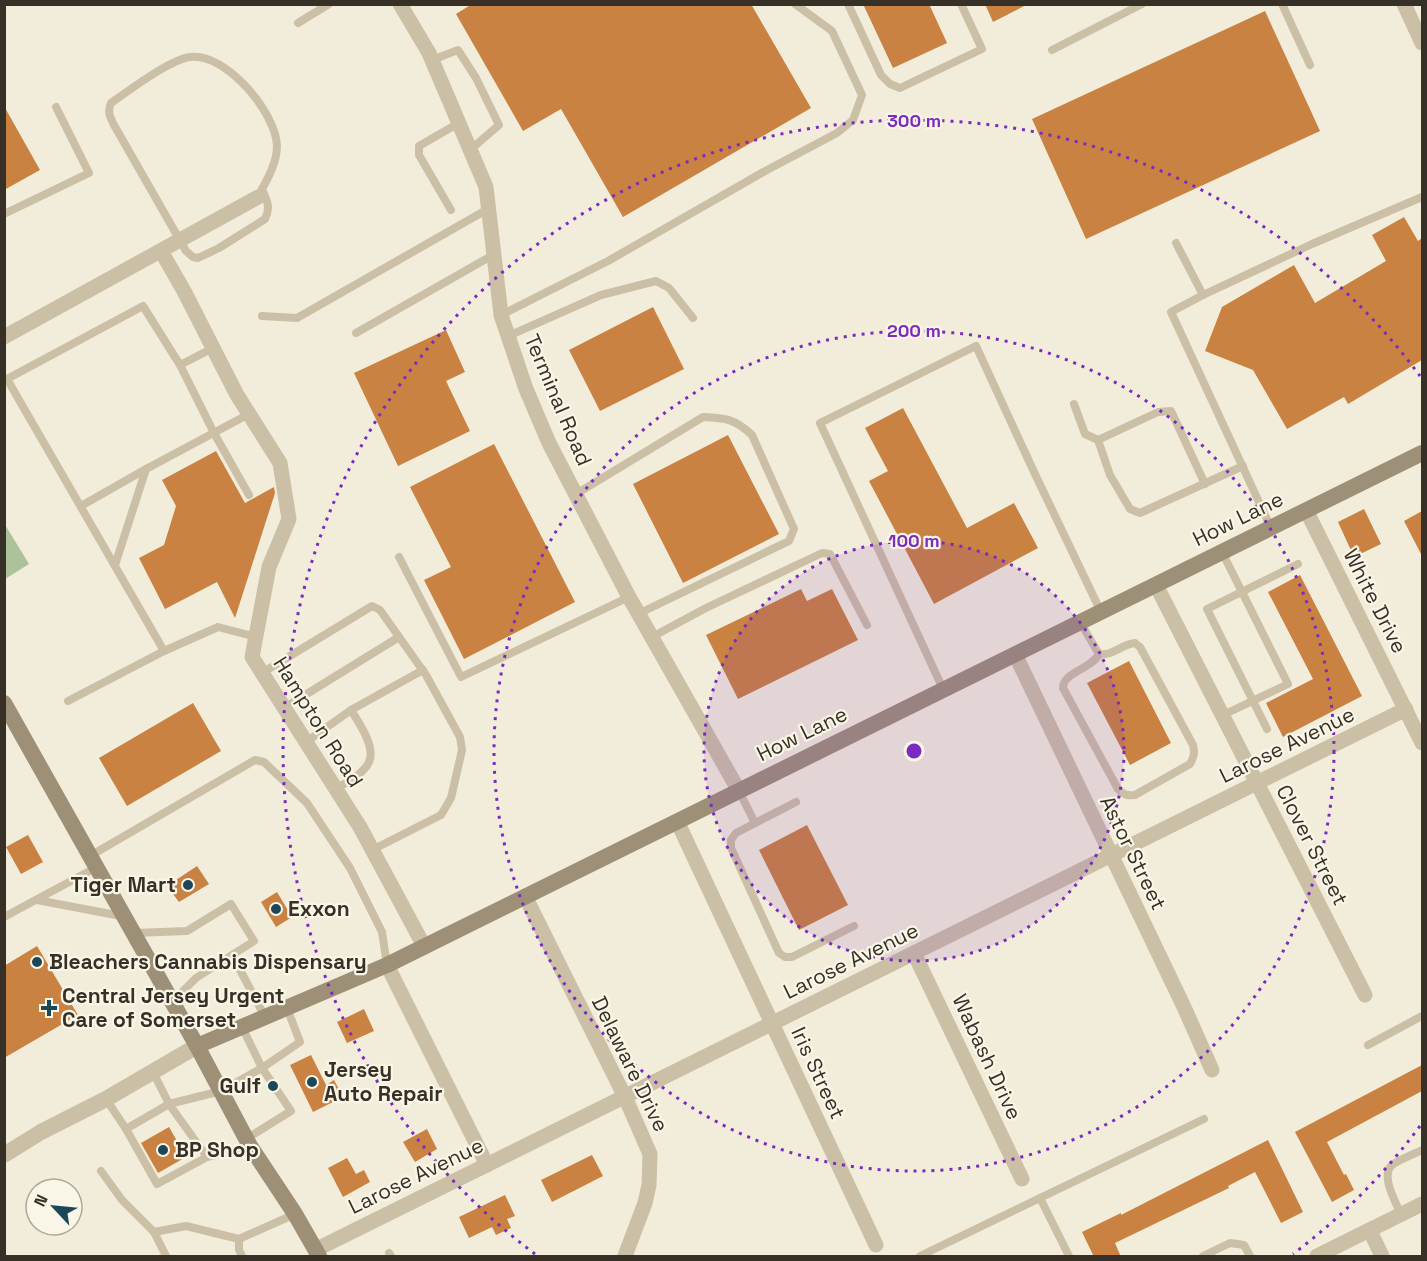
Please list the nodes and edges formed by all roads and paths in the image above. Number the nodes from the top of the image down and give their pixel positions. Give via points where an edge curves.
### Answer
1 (329, 4) edge
2 (400, 4) edge
3 (795, 4) edge
4 (848, 4) edge
5 (960, 4) edge
6 (1142, 4) edge
7 (1282, 4) edge
8 (1404, 4) edge
9 (803, 8) edge
10 (298, 23) dead end
11 (1422, 44) edge
12 (1053, 50) dead end
13 (432, 60) junction
14 (1310, 65) dead end
15 (56, 107) dead end
16 (459, 123) junction
17 (470, 150) junction
18 (260, 193) junction
19 (1422, 197) edge
20 (488, 209) junction
21 (451, 210) dead end
22 (4, 214) edge
23 (180, 240) junction
24 (1176, 243) dead end
25 (161, 251) junction
26 (493, 255) junction
27 (1203, 295) junction
28 (501, 315) junction
29 (262, 316) dead end
30 (693, 318) dead end
31 (356, 333) dead end
32 (508, 336) junction
33 (4, 337) edge
34 (213, 348) junction
35 (180, 365) junction
36 (1074, 404) dead end
37 (249, 414) junction
38 (214, 433) junction
39 (1098, 440) junction
40 (1422, 453) edge
41 (1243, 466) junction
42 (146, 469) junction
43 (1205, 484) junction
44 (576, 494) junction
45 (249, 495) dead end
46 (81, 506) junction
47 (1306, 510) junction
48 (1271, 528) junction
49 (1222, 552) junction
50 (399, 557) dead end
51 (1298, 564) dead end
52 (115, 565) junction
53 (1156, 585) junction
54 (1242, 591) junction
55 (629, 597) junction
56 (1101, 612) junction
57 (638, 614) junction
58 (1080, 622) junction
59 (867, 625) dead end
60 (256, 637) junction
61 (399, 637) junction
62 (651, 637) junction
63 (164, 651) junction
64 (1015, 654) junction
65 (1099, 654) junction
66 (423, 670) junction
67 (262, 673) junction
68 (944, 690) junction
69 (68, 701) dead end
70 (1252, 701) junction
71 (4, 703) edge
72 (284, 708) junction
73 (1406, 709) junction
74 (351, 710) junction
75 (1223, 715) junction
76 (1268, 729) dead end
77 (306, 742) junction
78 (1422, 743) edge
79 (1257, 783) junction
80 (336, 789) junction
81 (739, 791) junction
82 (796, 802) dead end
83 (677, 821) junction
84 (755, 823) junction
85 (372, 850) junction
86 (1112, 855) junction
87 (93, 861) junction
88 (525, 896) junction
89 (37, 900) junction
90 (4, 917) edge
91 (124, 917) junction
92 (854, 926) dead end
93 (134, 933) junction
94 (424, 946) junction
95 (914, 953) junction
96 (232, 955) junction
97 (387, 965) junction
98 (1365, 995) dead end
99 (172, 1002) junction
100 (287, 1008) junction
101 (1422, 1016) edge
102 (265, 1017) junction
103 (772, 1024) junction
104 (242, 1027) junction
105 (1368, 1045) dead end
106 (197, 1046) junction
107 (262, 1068) junction
108 (1212, 1070) dead end
109 (153, 1072) junction
110 (221, 1091) junction
111 (625, 1096) junction
112 (106, 1099) junction
113 (169, 1104) junction
114 (1204, 1119) dead end
115 (126, 1129) junction
116 (248, 1142) junction
117 (1422, 1150) edge
118 (4, 1155) edge
119 (207, 1157) junction
120 (487, 1165) junction
121 (102, 1171) dead end
122 (1022, 1179) dead end
123 (1040, 1198) junction
124 (1422, 1204) edge
125 (295, 1214) junction
126 (1401, 1215) junction
127 (1370, 1230) junction
128 (154, 1232) junction
129 (239, 1239) junction
130 (876, 1245) dead end
131 (317, 1253) edge
132 (239, 1254) edge
133 (166, 1257) edge
134 (625, 1257) edge
135 (920, 1257) edge
136 (1069, 1257) edge
137 (1203, 1257) edge
138 (1250, 1257) edge
139 (1317, 1257) edge
140 (1382, 1257) edge

1 - 10 lane
2 - 13 street, Terminal Road
3 - 9 lane
4 - 5 lane via 881,75 900,88 982,49
6 - 12 lane
7 - 14 lane
8 - 11 street
9 - 28 lane via 832,31 847,61 862,95 853,120 837,133 608,261
13 - 16 street, Terminal Road
13 - 17 lane via 458,50 499,125
15 - 22 lane via 89,173
16 - 17 street, Terminal Road
16 - 21 lane via 419,146 419,155
17 - 20 street, Terminal Road via 486,187
18 - 23 street
18 - 23 lane via 269,208 265,219 219,248 193,257
18 - 23 lane via 277,149 272,126 261,106 245,85 216,61 200,56 174,62 111,103 109,113
19 - 27 lane
20 - 26 street, Terminal Road
20 - 29 lane via 297,318
23 - 25 street
24 - 27 lane
25 - 33 street
25 - 34 street, Hampton Road
26 - 28 street, Terminal Road
26 - 31 lane
27 - 41 lane via 1171,312
28 - 32 street, Terminal Road
30 - 32 lane via 669,288 656,281 601,295
32 - 44 street, Terminal Road via 544,432
34 - 35 lane
34 - 37 street, Hampton Road
35 - 38 lane
35 - 46 lane via 143,306 7,379
36 - 39 lane via 1085,434
37 - 38 lane
37 - 60 street, Hampton Road via 280,463 289,519 269,567
38 - 42 lane
38 - 45 lane
39 - 43 lane via 1110,475 1130,509 1140,513
39 - 43 lane via 1158,412 1171,411
40 - 47 main road, How Lane
41 - 43 lane
41 - 48 lane
42 - 46 lane
42 - 52 lane
44 - 55 street, Terminal Road
44 - 57 lane via 703,417 725,418 742,425 752,435 794,529 789,541
46 - 52 lane
47 - 48 main road, How Lane
47 - 73 street, White Drive
48 - 49 main road, How Lane
49 - 53 main road, How Lane
49 - 54 lane
50 - 55 lane via 461,677
51 - 54 lane
52 - 63 lane
53 - 56 main road, How Lane
53 - 75 street, Clover Street
54 - 70 lane via 1207,609
54 - 70 lane via 1288,684
55 - 57 street, Terminal Road
56 - 58 main road, How Lane
56 - 68 lane via 976,346 820,423
57 - 62 street, Terminal Road
58 - 64 main road, How Lane
58 - 65 lane
59 - 62 lane via 831,554 822,553
60 - 63 lane via 218,627
60 - 67 street, Hampton Road via 252,657
61 - 66 lane
61 - 67 lane via 380,610 372,606
61 - 72 lane
62 - 81 street, Terminal Road
63 - 69 lane
64 - 68 main road, How Lane
64 - 86 street, Astor Street
65 - 65 lane via 1096,661 1066,678 1063,688 1118,789 1128,796 1135,795 1190,764 1193,745 1140,646 1129,644 1107,656
66 - 74 lane
66 - 85 lane via 460,736 462,750 451,798 441,815
67 - 72 street, Hampton Road
68 - 81 main road, How Lane
70 - 75 lane
70 - 76 lane
71 - 87 main road
72 - 77 street, Hampton Road
73 - 78 street, White Drive
73 - 79 street, Larose Avenue
74 - 77 lane
74 - 80 lane via 370,744 370,762
75 - 79 street, Clover Street
77 - 80 street, Hampton Road
79 - 86 street, Larose Avenue
79 - 98 street, Clover Street
80 - 85 street, Hampton Road
81 - 83 main road, How Lane
81 - 84 lane
82 - 84 lane
83 - 88 main road, How Lane
83 - 103 street, Iris Street
84 - 92 lane via 736,833 731,848 779,953 792,957
85 - 94 street, Hampton Road
86 - 95 street, Larose Avenue
86 - 108 street, Astor Street
87 - 89 lane
87 - 91 main road
87 - 97 lane via 255,760 264,762 307,803 350,868 382,932
88 - 94 main road, How Lane
88 - 111 street, Delaware Drive
89 - 90 lane
89 - 91 lane
91 - 93 main road
93 - 96 lane via 188,931 231,904 254,941
93 - 99 main road
94 - 97 main road, How Lane
95 - 103 street, Larose Avenue
95 - 122 street, Wabash Drive
96 - 99 lane via 196,978
96 - 102 lane
97 - 100 main road, How Lane
97 - 120 street
99 - 106 main road
100 - 102 main road, How Lane
100 - 107 lane via 300,1042
101 - 105 lane
102 - 104 main road, How Lane
103 - 111 street, Larose Avenue
103 - 130 street, Iris Street
104 - 106 main road, How Lane
104 - 107 lane
106 - 109 street
106 - 110 main road
107 - 110 lane
107 - 116 lane via 291,1111
109 - 112 street
109 - 113 lane
110 - 113 lane
110 - 116 main road
111 - 120 street, Larose Avenue
111 - 134 street, Delaware Drive via 651,1160 645,1203
112 - 115 lane
112 - 118 street
113 - 115 lane
113 - 119 lane
114 - 123 lane
115 - 119 lane via 157,1184
116 - 119 lane
116 - 125 main road
117 - 126 lane via 1392,1165 1388,1172
120 - 131 street, Larose Avenue
121 - 128 lane via 122,1200
123 - 135 lane
123 - 136 lane
124 - 126 street
125 - 129 lane
125 - 131 main road
126 - 127 street
127 - 139 street
127 - 140 street
128 - 129 lane via 186,1226
128 - 133 lane
129 - 132 lane
137 - 138 lane via 1230,1243 1244,1245

